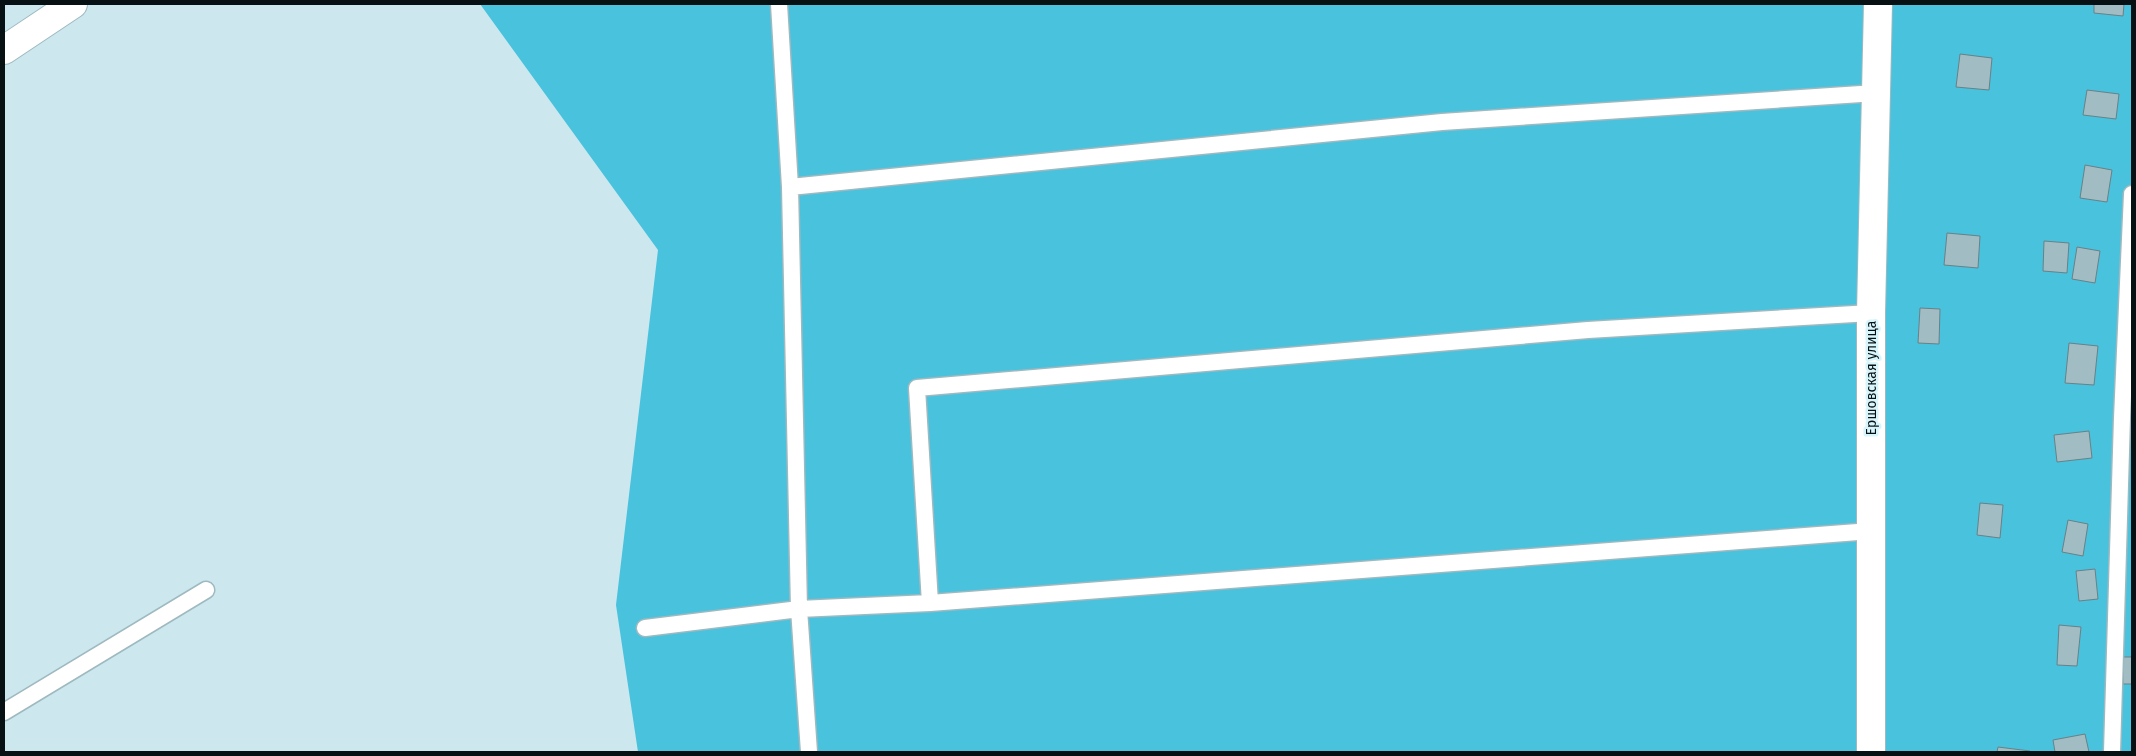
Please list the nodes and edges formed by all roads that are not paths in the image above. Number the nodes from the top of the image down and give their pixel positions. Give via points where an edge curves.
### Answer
1 (779, 4) edge
2 (1878, 4) edge
3 (70, 5) edge
4 (4, 50) edge
5 (1876, 93) junction
6 (790, 187) junction
7 (2132, 194) edge
8 (1871, 312) junction
9 (2127, 418) edge
10 (1871, 531) junction
11 (206, 590) dead end
12 (930, 603) junction
13 (799, 609) junction
14 (645, 628) dead end
15 (4, 712) edge
16 (809, 752) edge
17 (1871, 752) edge
18 (2112, 752) edge

1 - 6 lane
2 - 5 street, Ершовская улица
3 - 4 street
5 - 6 lane via 1442,122
5 - 8 street, Ершовская улица
6 - 13 lane
7 - 9 lane
8 - 10 street, Ершовская улица
8 - 12 lane via 1588,330 917,388
9 - 18 lane
10 - 12 lane
10 - 17 street, Ершовская улица
11 - 15 lane
12 - 13 lane
13 - 14 lane
13 - 16 lane

